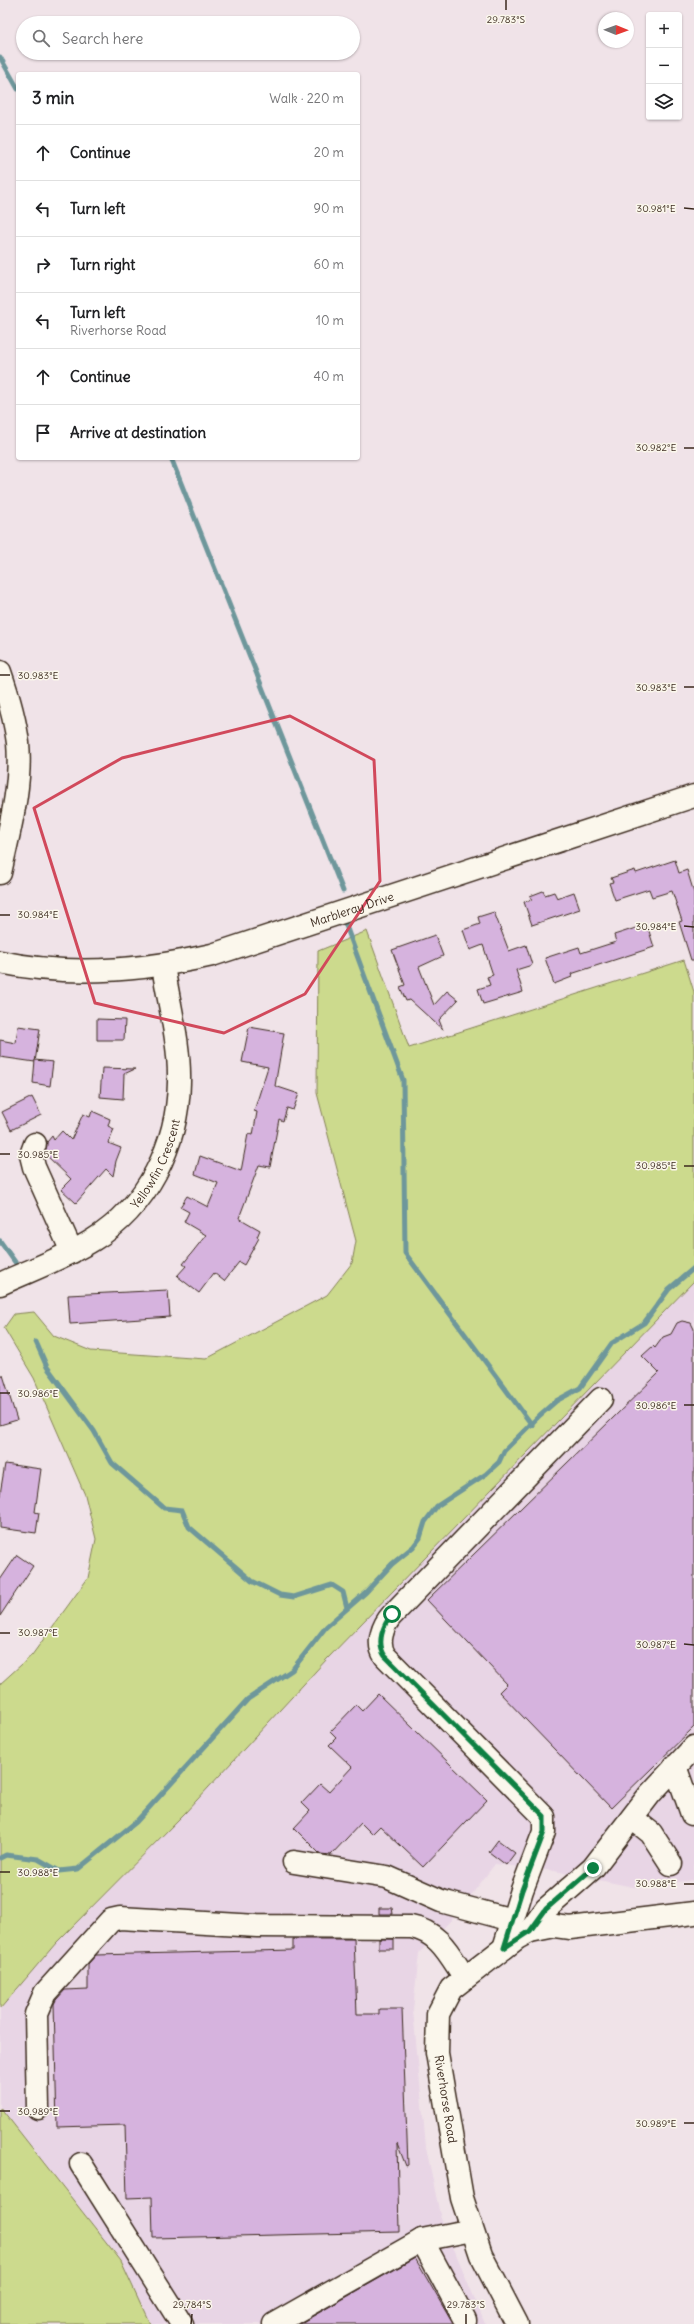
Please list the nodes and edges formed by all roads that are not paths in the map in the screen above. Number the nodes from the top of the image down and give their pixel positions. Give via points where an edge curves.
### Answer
1 (0, 672) edge
2 (694, 796) edge
3 (0, 873) edge
4 (0, 962) edge
5 (163, 966) junction
6 (35, 1144) dead end
7 (72, 1252) junction
8 (0, 1284) edge
9 (601, 1399) dead end
10 (694, 1747) edge
11 (675, 1766) junction
12 (692, 1814) dead end
13 (632, 1818) junction
14 (294, 1862) dead end
15 (671, 1864) dead end
16 (694, 1902) edge
17 (694, 1913) edge
18 (512, 1920) junction
19 (555, 1926) junction
20 (530, 1931) junction
21 (504, 1948) junction
22 (465, 1978) junction
23 (38, 2108) dead end
24 (81, 2164) dead end
25 (472, 2230) junction
26 (422, 2240) junction
27 (465, 2320) dead end
28 (182, 2324) edge
29 (274, 2324) edge
30 (517, 2324) edge

1 - 3 street via 9,697 18,743 15,804
2 - 5 street, Marbleray Drive via 212,955
4 - 5 street, Marbleray Drive via 19,966 78,970 122,970
5 - 7 street, Yellowfin Crescent via 178,1056 179,1082 178,1106 162,1164 124,1215 94,1240
6 - 7 street via 31,1155 34,1167
7 - 8 street, Yellowfin Crescent
9 - 18 street via 392,1614 386,1621 382,1636 382,1652 385,1656 543,1814 544,1832
10 - 11 street
11 - 12 street
11 - 13 street
13 - 15 street via 650,1834
13 - 20 street via 593,1868 546,1909
14 - 18 street via 388,1876 441,1901
16 - 19 street, Riverhorse Road via 588,1911 569,1917
17 - 19 street, Riverhorse Road via 570,1928
18 - 21 street
19 - 20 street, Riverhorse Road
20 - 21 street, Riverhorse Road
21 - 22 street, Riverhorse Road
22 - 23 street via 440,1940 430,1933 411,1927 257,1926 120,1918 111,1920 45,1993 38,2007
22 - 25 street, Riverhorse Road via 451,1989 438,2014 437,2053 462,2198
24 - 28 street
25 - 26 street
25 - 30 street, Riverhorse Road via 481,2255
26 - 27 street
26 - 29 street

